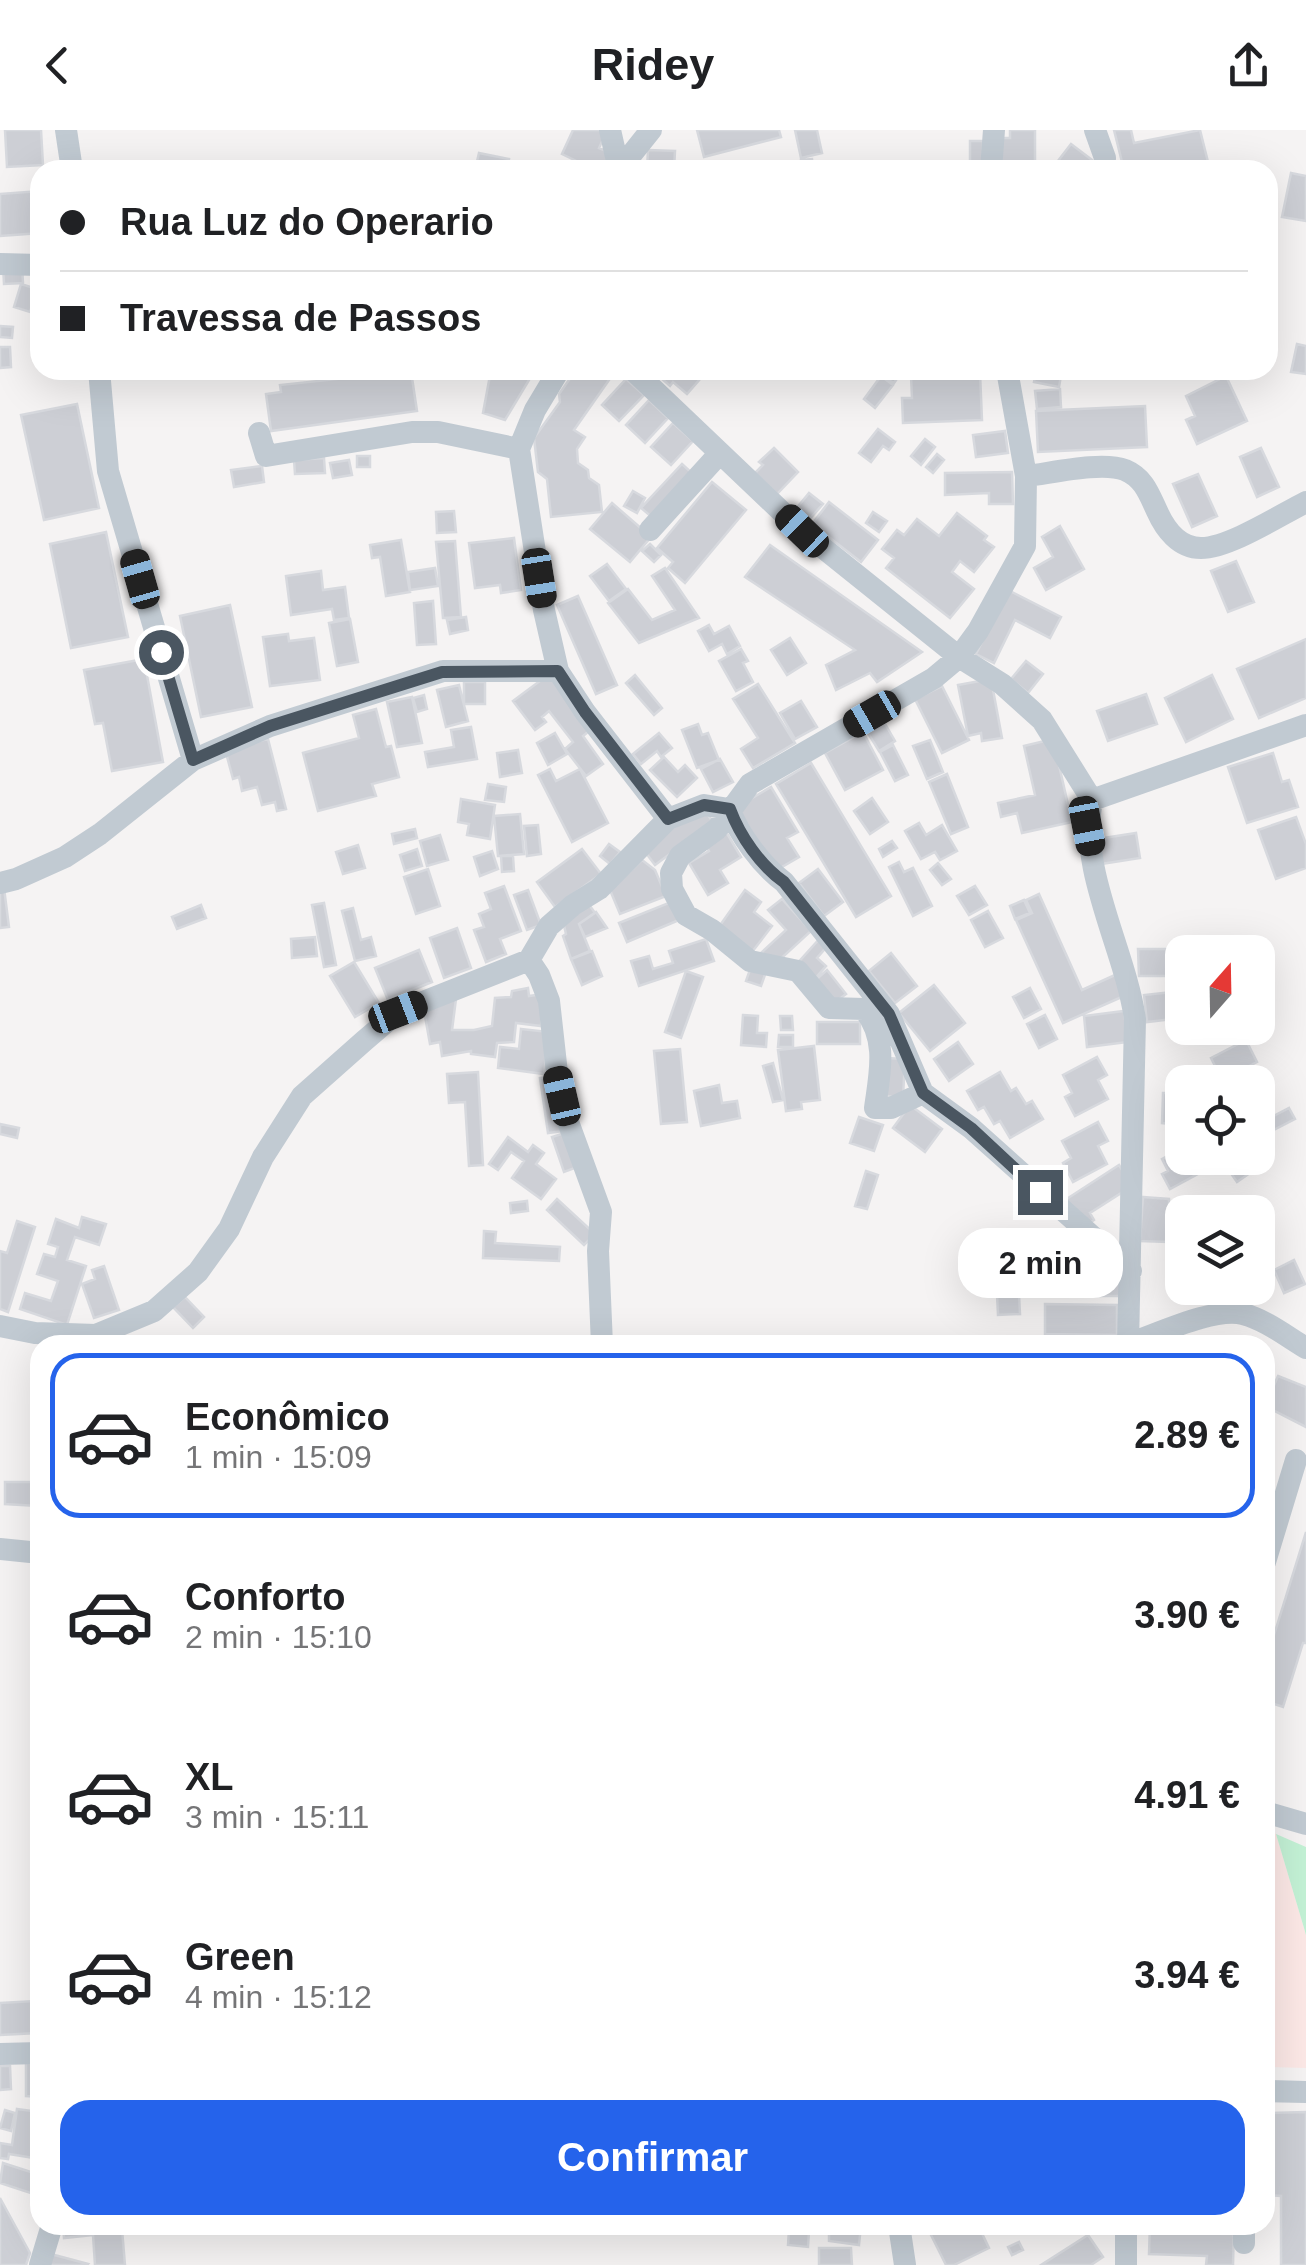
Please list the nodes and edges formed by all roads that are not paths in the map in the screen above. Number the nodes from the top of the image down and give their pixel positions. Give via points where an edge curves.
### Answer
1 (66, 130) edge
2 (610, 130) edge
3 (650, 130) edge
4 (994, 130) edge
5 (1095, 130) edge
6 (70, 160) edge
7 (617, 160) edge
8 (627, 160) edge
9 (992, 160) edge
10 (1105, 160) edge
11 (0, 264) edge
12 (30, 265) edge
13 (100, 380) edge
14 (553, 380) edge
15 (644, 380) edge
16 (1008, 380) edge
17 (259, 433) dead end
18 (519, 449) junction
19 (720, 452) junction
20 (1026, 476) junction
21 (1306, 502) edge
22 (650, 530) dead end
23 (958, 657) junction
24 (558, 671) junction
25 (1306, 725) edge
26 (193, 760) junction
27 (1092, 800) junction
28 (730, 809) junction
29 (668, 819) junction
30 (0, 883) edge
31 (529, 960) junction
32 (923, 1093) junction
33 (1131, 1271) junction
34 (0, 1326) edge
35 (602, 1335) edge
36 (1128, 1335) edge
37 (1157, 1335) edge
38 (1306, 1348) edge
39 (1296, 1460) dead end
40 (1275, 1529) edge
41 (0, 1549) edge
42 (30, 1553) edge
43 (1275, 1815) edge
44 (1306, 1824) edge
45 (30, 2053) edge
46 (0, 2054) edge
47 (1275, 2091) edge
48 (1306, 2092) edge
49 (49, 2235) edge
50 (900, 2235) edge
51 (1126, 2235) edge
52 (40, 2265) edge
53 (905, 2265) edge
54 (1126, 2265) edge

1 - 6 street
2 - 7 street
3 - 8 street
4 - 9 street
5 - 10 street
11 - 12 street
13 - 26 street via 108,471
14 - 18 street
15 - 19 street
16 - 20 street
17 - 18 street via 266,456 412,432
18 - 24 street
19 - 22 street
19 - 23 street via 802,531
20 - 21 street via 1124,470 1142,480 1165,528 1199,548
20 - 23 street via 1026,546
23 - 27 street via 1042,720
23 - 28 street via 934,678 750,784
24 - 26 street via 442,672 270,726
24 - 29 street
25 - 27 street
26 - 30 street via 65,857
27 - 33 street via 1091,849 1135,1020
28 - 29 street via 704,805
28 - 32 street via 772,874 889,1014
28 - 32 street via 671,872 686,915 750,961 798,970 829,1008 864,1009 877,1025 882,1061 875,1108
29 - 31 street via 599,888 549,926
31 - 34 street via 398,1012 302,1096 263,1157 230,1228 198,1272 154,1311 96,1335
31 - 35 street via 548,1001 567,1119 601,1212
32 - 33 street
33 - 36 street
37 - 38 street via 1230,1313 1267,1324
39 - 40 street
41 - 42 street
43 - 44 street
45 - 46 street
47 - 48 street
49 - 52 street
50 - 53 street
51 - 54 street

